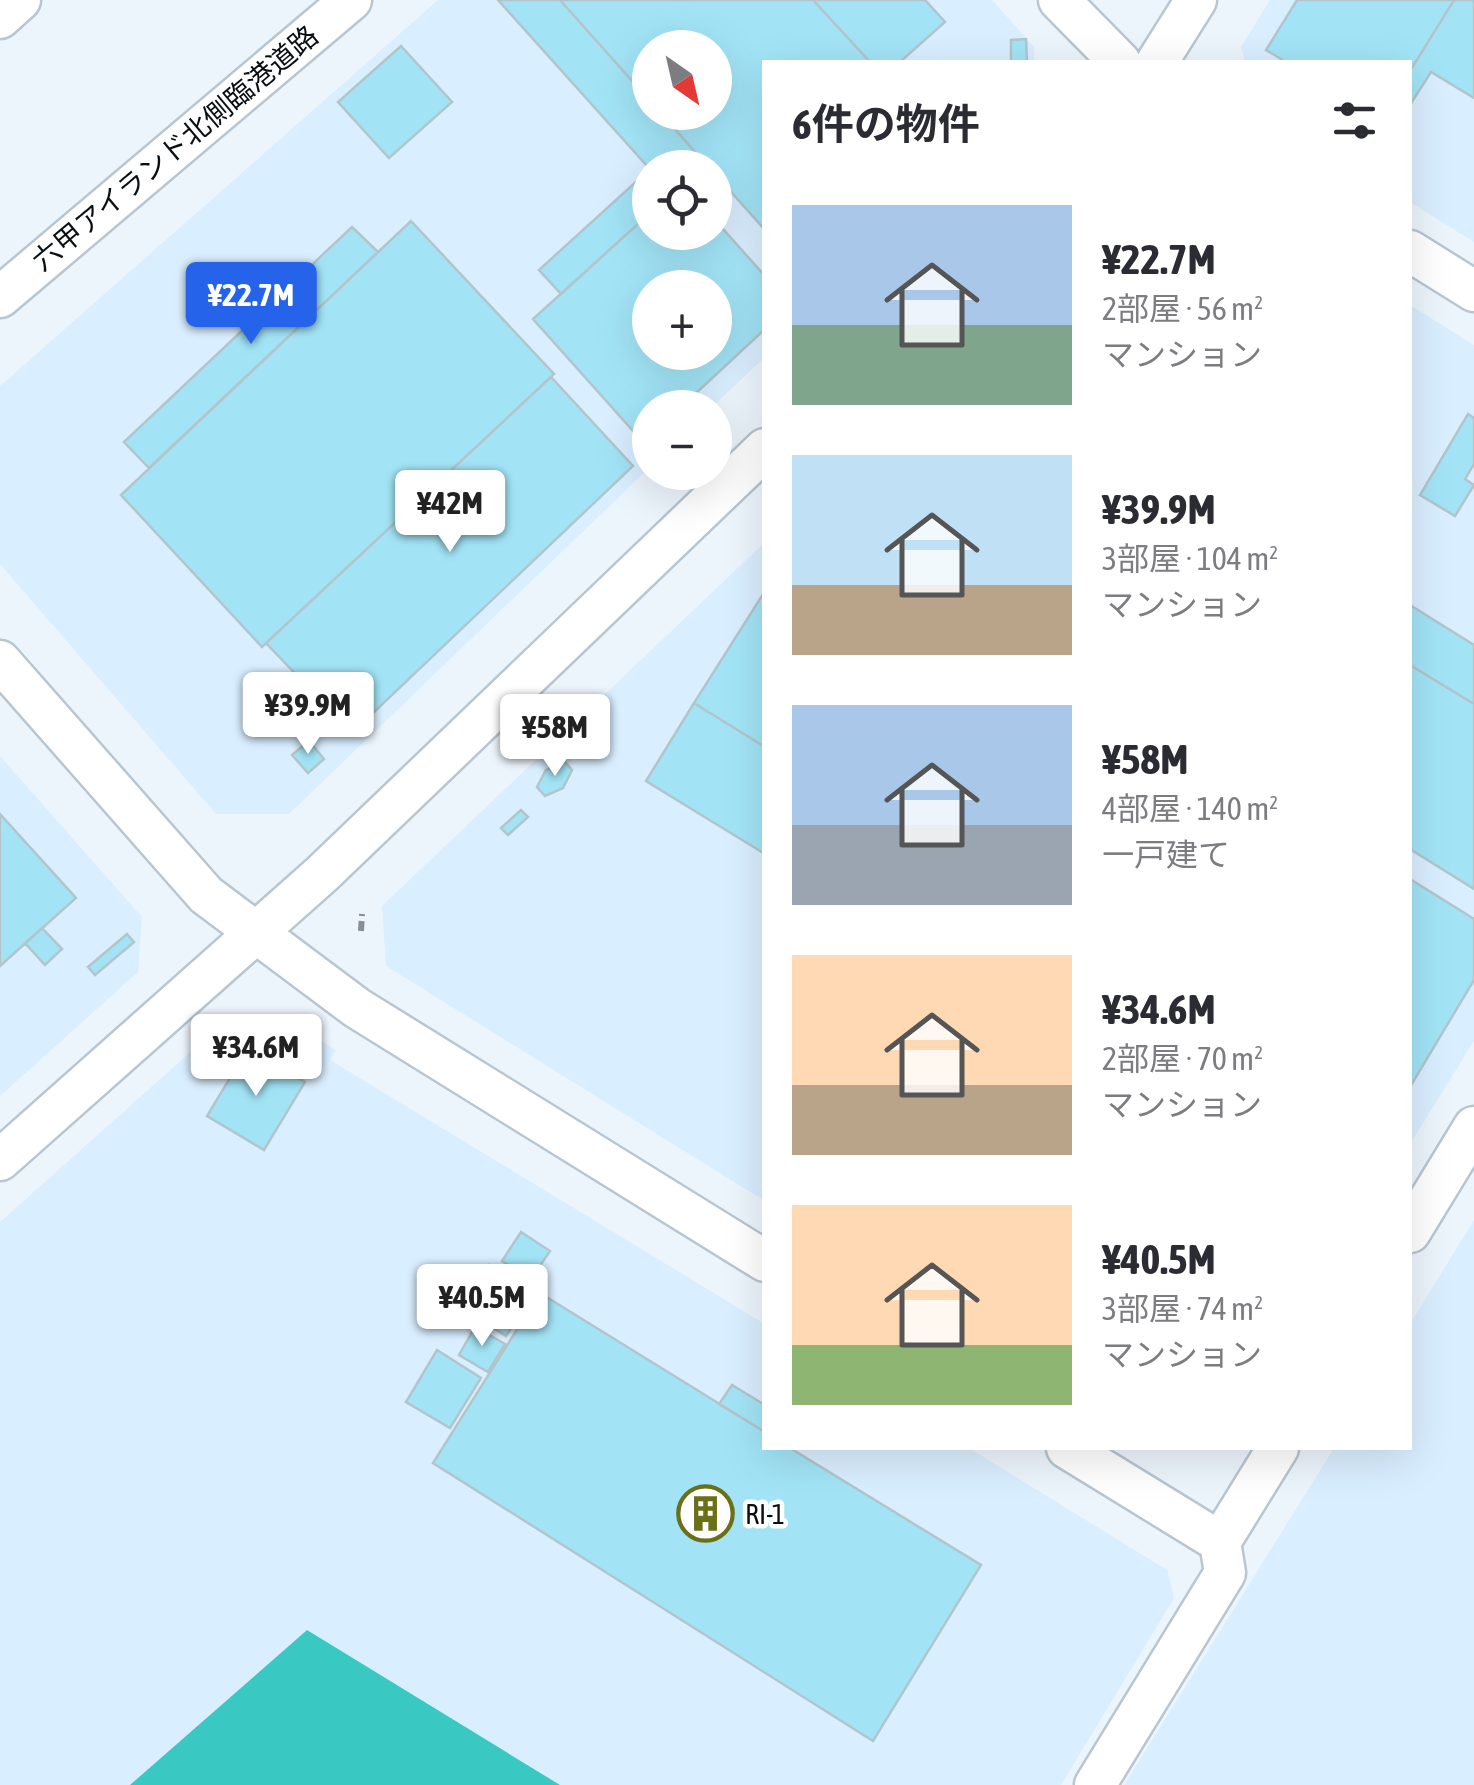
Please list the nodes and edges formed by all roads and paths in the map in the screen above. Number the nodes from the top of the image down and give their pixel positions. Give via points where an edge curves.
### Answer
1 (20, 0) edge
2 (351, 0) edge
3 (1059, 0) edge
4 (1196, 0) edge
5 (0, 18) edge
6 (1118, 60) edge
7 (1159, 60) edge
8 (1412, 252) edge
9 (1474, 291) edge
10 (0, 296) edge
11 (762, 452) edge
12 (0, 661) edge
13 (362, 914) dead end
14 (361, 931) dead end
15 (257, 933) junction
16 (1474, 1127) edge
17 (0, 1160) edge
18 (1412, 1229) edge
19 (762, 1258) edge
20 (1070, 1450) edge
21 (1277, 1450) edge
22 (1220, 1542) junction
23 (1095, 1785) edge

1 - 5 street
2 - 10 street, 六甲アイランド北側臨港道路
3 - 6 street
4 - 7 street
8 - 9 street
11 - 15 street
12 - 15 street via 206,895
13 - 14 path
15 - 17 street
15 - 19 street via 356,1008
16 - 18 street
20 - 22 street
21 - 22 street
22 - 23 street via 1225,1573

